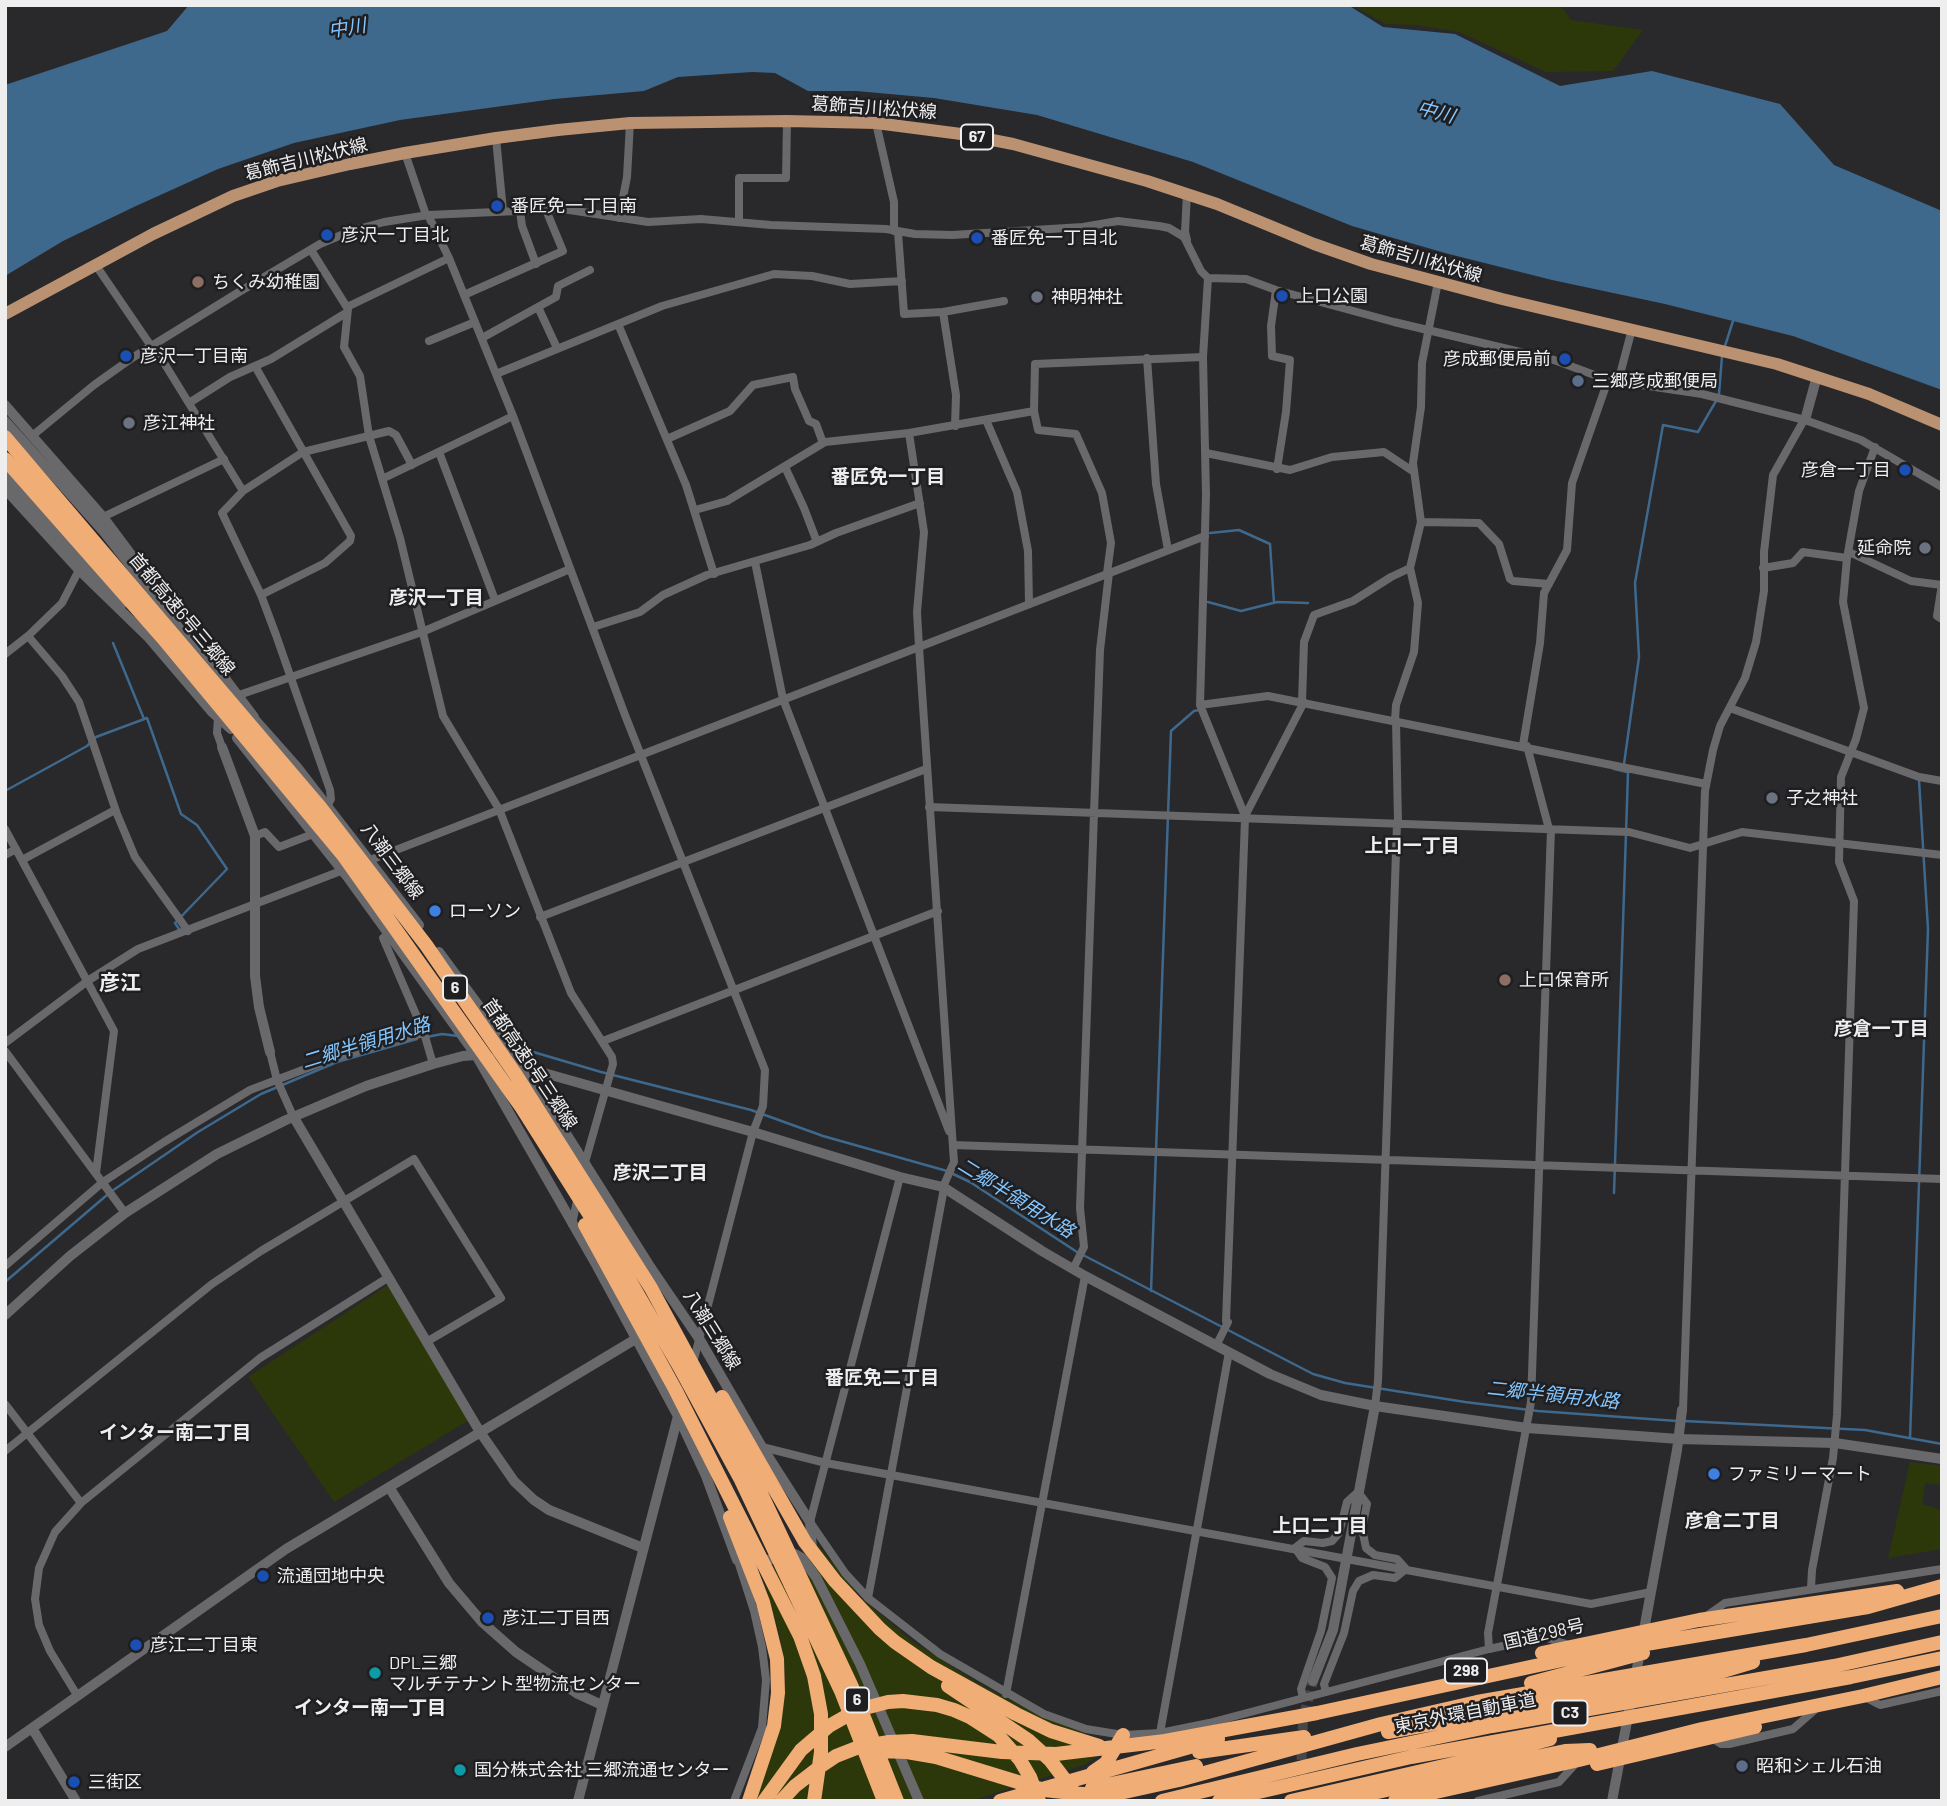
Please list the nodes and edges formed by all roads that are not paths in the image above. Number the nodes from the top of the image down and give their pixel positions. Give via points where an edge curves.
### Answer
1 (787, 121) junction
2 (876, 122) junction
3 (630, 123) junction
4 (496, 138) junction
5 (405, 153) junction
6 (1187, 193) junction
7 (546, 210) junction
8 (503, 211) junction
9 (520, 211) junction
10 (427, 215) junction
11 (619, 218) junction
12 (739, 222) junction
13 (896, 231) junction
14 (1187, 240) junction
15 (311, 250) junction
16 (449, 258) junction
17 (95, 264) junction
18 (536, 264) junction
19 (590, 270) dead end
20 (1208, 278) junction
21 (902, 281) junction
22 (1438, 282) junction
23 (1276, 290) junction
24 (464, 295) junction
25 (1002, 300) dead end
26 (538, 307) junction
27 (346, 310) junction
28 (943, 312) junction
29 (5, 314) edge
30 (475, 323) junction
31 (618, 324) junction
32 (1632, 329) junction
33 (1427, 330) junction
34 (482, 338) junction
35 (429, 341) dead end
36 (152, 345) junction
37 (557, 348) junction
38 (1203, 357) junction
39 (1147, 358) junction
40 (255, 366) junction
41 (496, 374) junction
42 (1817, 376) junction
43 (1608, 380) junction
44 (1618, 382) junction
45 (189, 403) junction
46 (5, 405) edge
47 (1034, 411) junction
48 (513, 416) junction
49 (986, 419) junction
50 (1804, 420) junction
51 (5, 421) edge
52 (1942, 425) edge
53 (955, 426) junction
54 (909, 433) junction
55 (32, 436) junction
56 (369, 436) junction
57 (5, 437) edge
58 (667, 439) junction
59 (823, 443) junction
60 (1875, 447) junction
61 (303, 452) junction
62 (439, 452) junction
63 (1206, 453) junction
64 (5, 459) edge
65 (224, 460) junction
66 (412, 465) junction
67 (785, 467) junction
68 (1277, 469) junction
69 (1415, 471) junction
70 (5, 475) edge
71 (382, 479) junction
72 (1942, 487) edge
73 (5, 489) edge
74 (243, 491) junction
75 (920, 503) junction
76 (695, 510) junction
77 (103, 517) junction
78 (1421, 522) junction
79 (1205, 536) junction
80 (817, 542) junction
81 (1168, 550) junction
82 (1848, 555) junction
83 (755, 562) junction
84 (1410, 568) junction
85 (1763, 568) junction
86 (570, 569) junction
87 (79, 570) junction
88 (714, 573) junction
89 (1108, 573) junction
90 (1549, 584) junction
91 (1942, 584) edge
92 (261, 595) junction
93 (495, 600) junction
94 (1029, 604) junction
95 (1942, 619) edge
96 (593, 627) junction
97 (422, 632) junction
98 (28, 636) junction
99 (919, 647) junction
100 (5, 654) edge
101 (290, 677) junction
102 (239, 695) junction
103 (783, 699) junction
104 (1303, 702) junction
105 (1200, 705) junction
106 (1730, 708) junction
107 (218, 717) junction
108 (1396, 720) junction
109 (258, 724) junction
110 (231, 729) junction
111 (1525, 746) junction
112 (222, 747) joint
113 (1850, 752) junction
114 (640, 755) junction
115 (926, 769) junction
116 (1942, 781) edge
117 (1706, 783) junction
118 (329, 807) junction
119 (929, 807) junction
120 (825, 808) junction
121 (499, 809) junction
122 (116, 810) junction
123 (1094, 813) junction
124 (1245, 818) junction
125 (1397, 823) junction
126 (5, 828) edge
127 (1550, 829) junction
128 (311, 832) junction
129 (256, 836) junction
130 (1839, 844) junction
131 (1702, 845) junction
132 (16, 849) junction
133 (5, 855) edge
134 (1942, 855) edge
135 (22, 860) junction
136 (370, 860) junction
137 (684, 862) junction
138 (342, 870) junction
139 (255, 905) junction
140 (937, 911) junction
141 (413, 916) junction
142 (541, 917) junction
143 (188, 931) junction
144 (390, 934) junction
145 (875, 936) junction
146 (89, 980) junction
147 (734, 991) junction
148 (424, 1033) junction
149 (603, 1041) junction
150 (5, 1043) edge
151 (5, 1051) edge
152 (270, 1052) joint
153 (476, 1055) junction
154 (433, 1064) junction
155 (524, 1067) junction
156 (277, 1080) junction
157 (606, 1090) junction
158 (522, 1108) junction
159 (293, 1116) junction
160 (753, 1132) junction
161 (953, 1143) junction
162 (1082, 1149) junction
163 (1232, 1154) junction
164 (1385, 1159) junction
165 (585, 1164) junction
166 (1538, 1165) junction
167 (1691, 1171) junction
168 (96, 1173) junction
169 (1844, 1176) junction
170 (900, 1177) junction
171 (1942, 1180) edge
172 (103, 1182) junction
173 (944, 1188) junction
174 (344, 1201) junction
175 (613, 1208) junction
176 (125, 1213) junction
177 (572, 1224) junction
178 (5, 1266) edge
179 (1073, 1269) junction
180 (1085, 1276) junction
181 (389, 1277) junction
182 (651, 1288) junction
183 (5, 1315) edge
184 (636, 1340) junction
185 (700, 1340) junction
186 (428, 1341) junction
187 (1216, 1346) junction
188 (1228, 1352) junction
189 (5, 1404) edge
190 (1375, 1406) junction
191 (1682, 1410) joint
192 (678, 1416) junction
193 (1527, 1428) junction
194 (480, 1432) junction
195 (28, 1433) junction
196 (1679, 1439) junction
197 (1835, 1443) junction
198 (762, 1447) junction
199 (5, 1451) edge
200 (705, 1451) junction
201 (1942, 1459) edge
202 (826, 1463) junction
203 (891, 1474) junction
204 (389, 1487) junction
205 (1358, 1492) junction
206 (1043, 1502) junction
207 (81, 1503) junction
208 (810, 1522) junction
209 (1196, 1531) junction
210 (643, 1548) junction
211 (1295, 1548) junction
212 (1348, 1558) junction
213 (737, 1560) junction
214 (1406, 1569) junction
215 (1942, 1569) edge
216 (816, 1577) junction
217 (1942, 1585) edge
218 (1497, 1586) junction
219 (1811, 1588) junction
220 (1651, 1591) junction
221 (868, 1598) junction
222 (808, 1604) junction
223 (1942, 1616) edge
224 (1699, 1620) junction
225 (1644, 1632) junction
226 (1723, 1634) junction
227 (1942, 1643) edge
228 (1572, 1646) junction
229 (1489, 1649) junction
230 (910, 1654) junction
231 (1942, 1658) edge
232 (1942, 1665) edge
233 (1312, 1681) tunnel mouth
234 (1941, 1688) edge
235 (1326, 1692) junction
236 (1006, 1694) junction
237 (77, 1695) junction
238 (1303, 1699) junction
239 (602, 1705) junction
240 (1479, 1709) junction
241 (1605, 1721) junction
242 (1381, 1724) junction
243 (32, 1728) junction
244 (1160, 1733) junction
245 (1123, 1735) junction
246 (5, 1747) edge
247 (1620, 1748) junction
248 (1579, 1760) junction
249 (821, 1766) junction
250 (1079, 1779) junction
251 (76, 1801) edge
252 (578, 1801) edge
253 (734, 1801) edge
254 (749, 1801) edge
255 (764, 1801) edge
256 (781, 1801) edge
257 (814, 1801) edge
258 (884, 1801) edge
259 (897, 1801) edge
260 (919, 1801) edge
261 (1000, 1801) edge
262 (1033, 1801) edge
263 (1039, 1801) edge
264 (1078, 1801) edge
265 (1162, 1801) edge
266 (1219, 1801) edge
267 (1291, 1801) edge
268 (1337, 1801) edge
269 (1395, 1801) edge
270 (1437, 1801) edge
271 (1478, 1801) edge
272 (1612, 1801) edge

1 - 2 main road, 葛飾吉川松伏線 / 67
1 - 3 main road, 葛飾吉川松伏線 / 67
1 - 12 street via 786,178 739,177
2 - 6 main road, 葛飾吉川松伏線 / 67 via 1013,144
2 - 13 street
3 - 4 main road, 葛飾吉川松伏線 / 67
3 - 11 street
4 - 5 main road, 葛飾吉川松伏線 / 67
4 - 8 street
5 - 10 street
5 - 17 main road, 葛飾吉川松伏線 / 67 via 277,181 233,196
6 - 14 street
6 - 22 main road, 葛飾吉川松伏線 / 67 via 1314,244
7 - 9 street
7 - 11 street
7 - 18 street via 563,251
8 - 9 street
8 - 10 street
9 - 18 street
10 - 15 street via 364,226
10 - 16 street
11 - 12 street
12 - 13 street
13 - 14 street via 952,236 1118,221 1169,229
13 - 21 street
14 - 20 street via 1200,271
15 - 27 street
15 - 36 street
16 - 24 street
16 - 27 street
17 - 29 main road, 葛飾吉川松伏線 / 67
17 - 36 street
18 - 24 street
19 - 26 street via 558,286 556,298
20 - 23 street via 1247,279
20 - 38 street
21 - 28 street via 904,314
21 - 31 street via 850,284 774,274 682,299
22 - 32 main road, 葛飾吉川松伏線 / 67
22 - 33 street
23 - 33 street
23 - 68 street via 1272,356 1290,360
24 - 30 street
25 - 28 street
26 - 34 street
26 - 37 street
27 - 40 street
27 - 56 street via 344,347 360,376
28 - 53 street via 956,396
30 - 34 street
30 - 35 street
31 - 37 street
31 - 58 street
32 - 42 main road, 葛飾吉川松伏線 / 67
32 - 44 street
33 - 43 street via 1554,360
33 - 69 street
34 - 41 street
36 - 45 street
36 - 55 street
37 - 41 street
38 - 39 street
38 - 63 street
39 - 47 street via 1035,363
39 - 81 street via 1156,484
40 - 45 street
40 - 61 street
41 - 48 street
42 - 50 street
42 - 52 main road, 葛飾吉川松伏線 / 67
43 - 44 street
43 - 90 street via 1572,483 1567,550
44 - 50 street via 1702,394
45 - 65 street
46 - 55 street
47 - 49 street
47 - 89 street via 1038,430 1076,434 1102,493 1111,543
48 - 62 street
48 - 86 street
49 - 53 street
49 - 94 street via 1017,492 1030,564
50 - 60 street
50 - 85 street via 1773,475
51 - 109 street, 八潮三郷線 via 104,532
53 - 54 street
54 - 59 street
54 - 75 street
55 - 64 street
55 - 77 street
56 - 61 street
56 - 66 street via 389,431 396,435
56 - 71 street
57 - 182 highway, 首都高速6号三郷線 / 6 via 320,807 426,945 516,1075
58 - 59 street via 730,411 752,385 793,377 809,421 816,424
58 - 76 street
59 - 67 street
60 - 72 street
60 - 82 street via 1858,491
61 - 74 street
61 - 92 street via 350,541 325,563
62 - 66 street
62 - 93 street
63 - 68 street
63 - 79 street
64 - 158 highway, 首都高速6号三郷線 / 6 via 162,637 343,855
65 - 74 street
65 - 77 street
66 - 71 street
67 - 76 street via 727,501
67 - 80 street
68 - 69 street via 1376,451
69 - 78 street
70 - 110 street
71 - 97 street
73 - 87 street
74 - 92 street via 222,513
75 - 80 street
75 - 99 street via 924,532
76 - 88 street
77 - 102 street
78 - 84 street
78 - 90 street via 1479,523 1499,544 1510,579
79 - 81 street
79 - 105 street
80 - 83 street
81 - 89 street
82 - 85 street via 1803,552 1793,563
82 - 91 street via 1911,581
82 - 113 street via 1843,602 1864,704
83 - 88 street
83 - 103 street
84 - 104 street via 1353,601 1314,615 1304,642
84 - 108 street via 1418,603 1414,652 1396,705
85 - 106 street via 1764,591 1753,655
86 - 93 street
86 - 96 street
87 - 98 street via 62,603
87 - 107 street via 140,629
88 - 96 street via 663,595 640,612
89 - 94 street
89 - 123 street via 1100,650
90 - 111 street
91 - 95 street via 1937,616
92 - 101 street
93 - 97 street
94 - 99 street
96 - 114 street
97 - 101 street
97 - 121 street via 443,716
98 - 100 street
98 - 122 street via 79,702
99 - 103 street
99 - 115 street
101 - 102 street
101 - 118 street via 330,790
102 - 109 street
103 - 114 street
103 - 120 street
104 - 105 street via 1268,696
104 - 108 street
104 - 124 street
105 - 124 street
106 - 113 street
106 - 117 street
107 - 110 street
107 - 112 street
108 - 111 street
108 - 125 street
109 - 118 street, 八潮三郷線
110 - 128 street
111 - 117 street
111 - 127 street
112 - 129 street
113 - 116 street
113 - 130 street via 1841,777
114 - 121 street
114 - 137 street
115 - 119 street
115 - 120 street
117 - 131 street
118 - 128 street via 310,822
118 - 136 street, 八潮三郷線
119 - 123 street
119 - 140 street
120 - 137 street
120 - 145 street
121 - 136 street
121 - 142 street
122 - 135 street
122 - 143 street via 135,857
123 - 124 street
123 - 162 street
124 - 125 street
124 - 163 street
125 - 127 street
125 - 164 street
126 - 132 street
127 - 131 street via 1629,832 1690,848
127 - 166 street
128 - 129 street via 279,847 265,832
128 - 138 street
129 - 139 street
130 - 131 street via 1742,832
130 - 134 street
130 - 169 street via 1839,862 1854,901
131 - 167 street
132 - 133 street
132 - 135 street
135 - 146 street
136 - 138 street
136 - 141 street, 八潮三郷線
137 - 142 street
137 - 147 street
138 - 139 street
138 - 144 street
139 - 143 street
139 - 152 street via 256,992
140 - 145 street
140 - 161 street
141 - 144 street via 413,928 401,937
141 - 155 street, 八潮三郷線
142 - 149 street via 571,993
143 - 146 street via 138,949
144 - 148 street via 383,938
144 - 153 street
145 - 147 street
145 - 161 street
146 - 150 street
146 - 168 street via 114,1031
147 - 149 street
147 - 160 street via 765,1070 762,1109
148 - 154 street
148 - 156 street via 334,1058
149 - 157 street via 614,1064
151 - 168 street
152 - 156 street
153 - 154 street
153 - 155 street
153 - 177 street
154 - 159 street
155 - 157 street
155 - 165 street, 八潮三郷線
156 - 159 street
156 - 172 street via 250,1090
157 - 160 street
157 - 165 street
158 - 200 highway
158 - 222 highway, 首都高速6号三郷線 / 6 via 615,1255
159 - 174 street
159 - 176 street via 217,1154
160 - 170 street
160 - 185 street
161 - 162 street
161 - 173 street via 954,1166
162 - 163 street
162 - 179 street via 1084,1247
163 - 164 street
163 - 187 street via 1227,1322
164 - 166 street
164 - 190 street
165 - 175 street, 八潮三郷線
165 - 177 street
166 - 167 street
166 - 193 street
167 - 169 street
167 - 191 street
168 - 172 street
169 - 171 street
169 - 197 street
170 - 173 street
170 - 202 street
172 - 176 street
172 - 178 street
173 - 179 street
173 - 203 street
174 - 181 street
174 - 186 street via 414,1159 502,1298
174 - 195 street via 212,1284
175 - 184 street via 606,1244 647,1322
175 - 185 street, 八潮三郷線
176 - 183 street
177 - 184 street
179 - 180 street
180 - 187 street
180 - 206 street
181 - 186 street
181 - 207 street via 260,1358
182 - 222 highway, 首都高速6号三郷線 / 6 via 751,1472
182 - 230 highway via 710,1377 805,1542 866,1615
184 - 192 street
184 - 194 street
185 - 192 street
185 - 198 street, 八潮三郷線
186 - 194 street
187 - 188 street
188 - 190 street via 1298,1387
188 - 209 street
189 - 195 street
190 - 193 street
190 - 205 street
191 - 196 street
192 - 210 street
192 - 213 street
193 - 196 street
193 - 218 street
194 - 204 street
194 - 210 street via 534,1500 569,1520
195 - 199 street
195 - 207 street
196 - 197 street
196 - 220 street
197 - 201 street
197 - 219 street
198 - 202 street
198 - 208 street, 八潮三郷線
200 - 254 highway via 763,1602 777,1659 774,1726
200 - 257 highway via 790,1612 811,1666 821,1714
202 - 203 street
202 - 208 street
203 - 206 street
203 - 221 street
204 - 237 street via 286,1549
204 - 239 street via 449,1583 482,1622 525,1658
205 - 211 street via 1347,1502 1339,1533 1332,1541 1304,1541
205 - 212 street
205 - 214 street via 1367,1504 1362,1529 1366,1548 1375,1555 1397,1559
206 - 209 street
206 - 236 street
207 - 237 street via 45,1551 35,1599 50,1651
208 - 216 street, 八潮三郷線
208 - 221 street
209 - 211 street
209 - 244 street
210 - 239 street
211 - 212 street
211 - 238 street via 1302,1558 1325,1567 1332,1578 1301,1689
212 - 214 street
212 - 233 street via 1333,1630
213 - 216 street, 八潮三郷線 via 754,1565 794,1554 803,1558
213 - 253 street via 754,1611 766,1680 762,1728
214 - 218 street
214 - 235 street via 1395,1577 1373,1575 1359,1581 1324,1684
215 - 219 street
216 - 260 street, 八潮三郷線 via 860,1664
217 - 224 highway, 国道298号 / 298
217 - 226 highway via 1868,1607
218 - 220 street via 1591,1604
218 - 229 street
219 - 224 street via 1725,1603
220 - 225 street
221 - 236 street via 940,1654
222 - 258 highway, 6
222 - 259 highway, 6 via 852,1687
223 - 240 highway
224 - 225 highway, 国道298号 / 298
225 - 228 highway, 国道298号 / 298
225 - 247 street
226 - 240 highway via 1509,1688
226 - 249 highway via 1540,1663 1317,1713 1165,1741 1056,1754 900,1741 859,1747
227 - 265 highway, 東京外環自動車道 / C3 via 1492,1726
228 - 229 street via 1544,1637
228 - 250 highway, 国道298号 / 298 via 1418,1682
229 - 235 street
230 - 242 highway via 1036,1724 1119,1750 1197,1752
230 - 264 highway via 925,1671 1037,1748 1058,1769
231 - 241 highway, 東京外環自動車道 / C3
232 - 270 highway via 1781,1721
234 - 247 highway via 1863,1696
235 - 238 street
236 - 245 street via 1065,1722
237 - 243 street
238 - 244 street
239 - 252 street
240 - 242 highway
240 - 262 highway
241 - 266 highway, 東京外環自動車道 / C3 via 1411,1757
241 - 267 highway via 1483,1757
242 - 249 highway via 1179,1780 1107,1794 1037,1789 948,1760 907,1752 871,1752
243 - 246 street
243 - 251 street
244 - 245 street
245 - 250 highway via 1106,1763
247 - 248 highway
247 - 268 highway via 1565,1752
247 - 272 street
248 - 269 highway
248 - 271 street via 1559,1782
249 - 256 highway
250 - 261 highway, 国道298号 / 298
255 - 263 highway via 795,1757 829,1726 856,1710 904,1701 954,1710 998,1735 1020,1760

